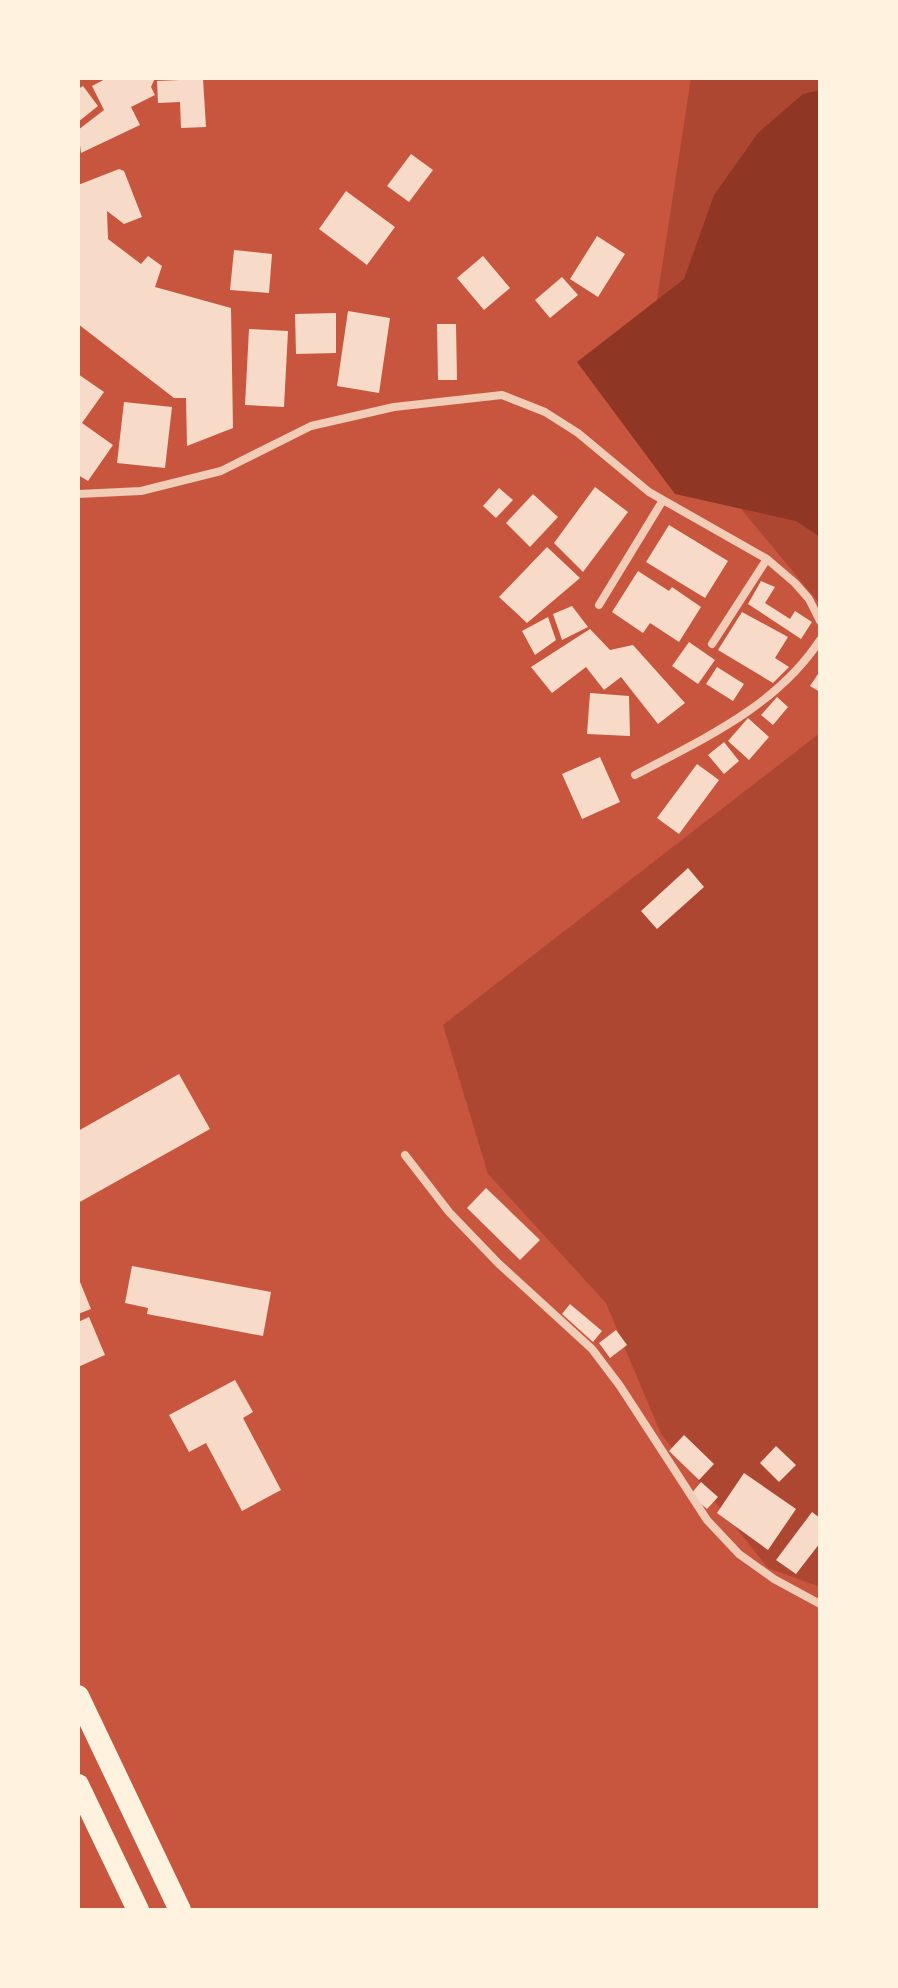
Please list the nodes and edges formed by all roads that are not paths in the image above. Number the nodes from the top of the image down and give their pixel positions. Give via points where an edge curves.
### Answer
1 (78, 494) edge
2 (663, 500) junction
3 (767, 559) junction
4 (599, 605) dead end
5 (820, 621) edge
6 (820, 640) edge
7 (712, 644) dead end
8 (635, 775) dead end
9 (405, 1155) dead end
10 (820, 1604) edge
11 (78, 1696) edge
12 (78, 1785) edge
13 (138, 1910) edge
14 (180, 1910) edge

1 - 2 street via 141,491 221,471 311,426 394,407 502,395 545,412 578,433
2 - 3 street
2 - 4 street
3 - 5 street via 809,599
3 - 7 street
6 - 8 street via 805,663 756,707
9 - 10 street via 498,1263 592,1349 707,1520 739,1554
11 - 14 highway
12 - 13 highway

